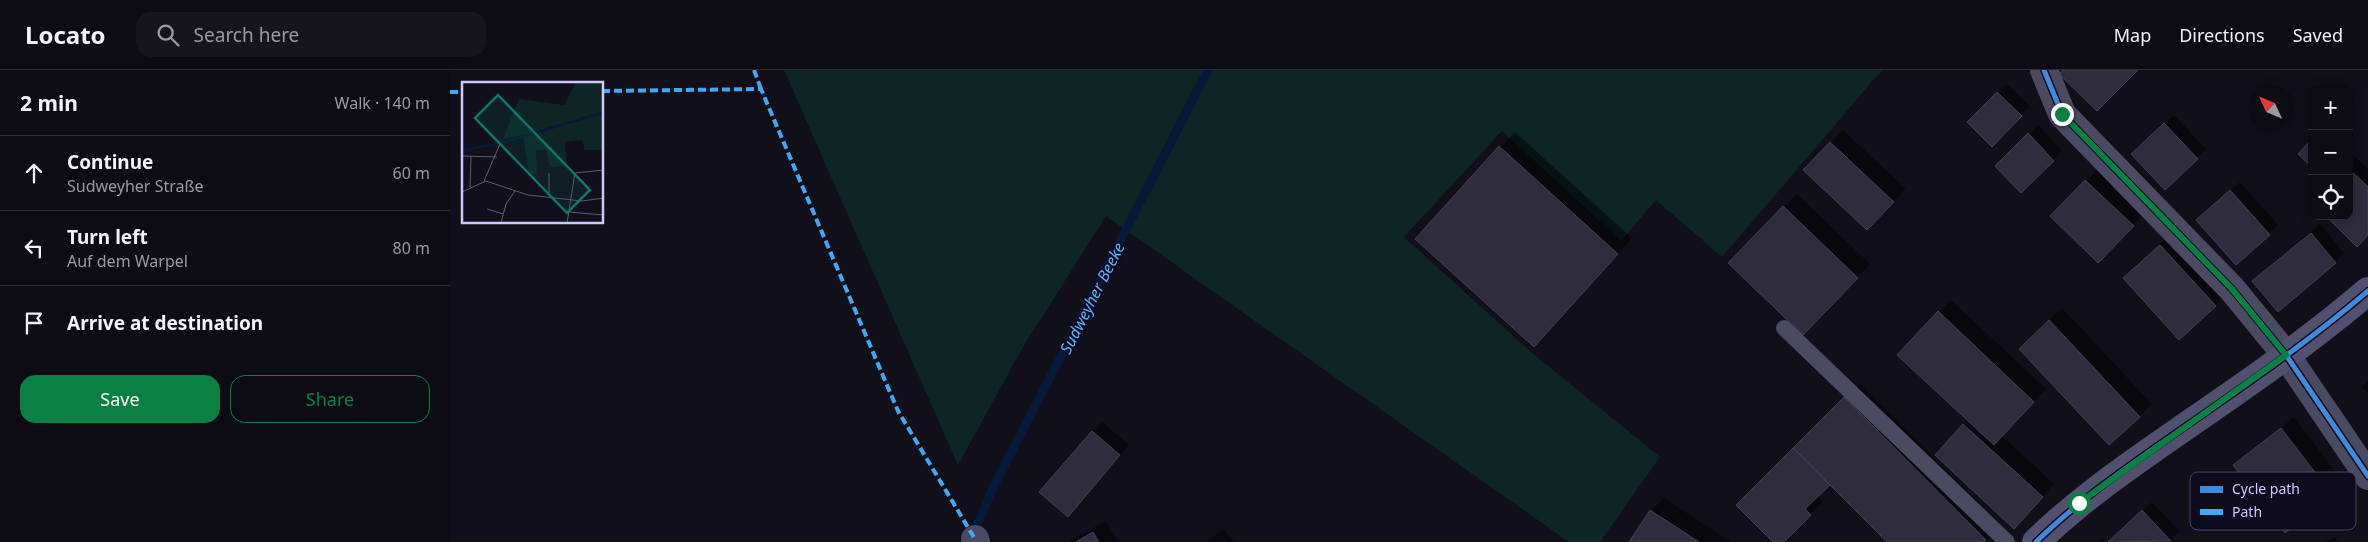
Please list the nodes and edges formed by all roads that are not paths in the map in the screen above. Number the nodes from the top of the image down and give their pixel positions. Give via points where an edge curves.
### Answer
1 (2044, 70) edge
2 (2368, 291) edge
3 (1784, 328) dead end
4 (2286, 355) junction
5 (2368, 476) edge
6 (2007, 542) edge
7 (2036, 542) edge

1 - 4 street via 2062,114 2232,289
2 - 4 street
3 - 6 lane
4 - 5 street
4 - 7 street via 2079,503

